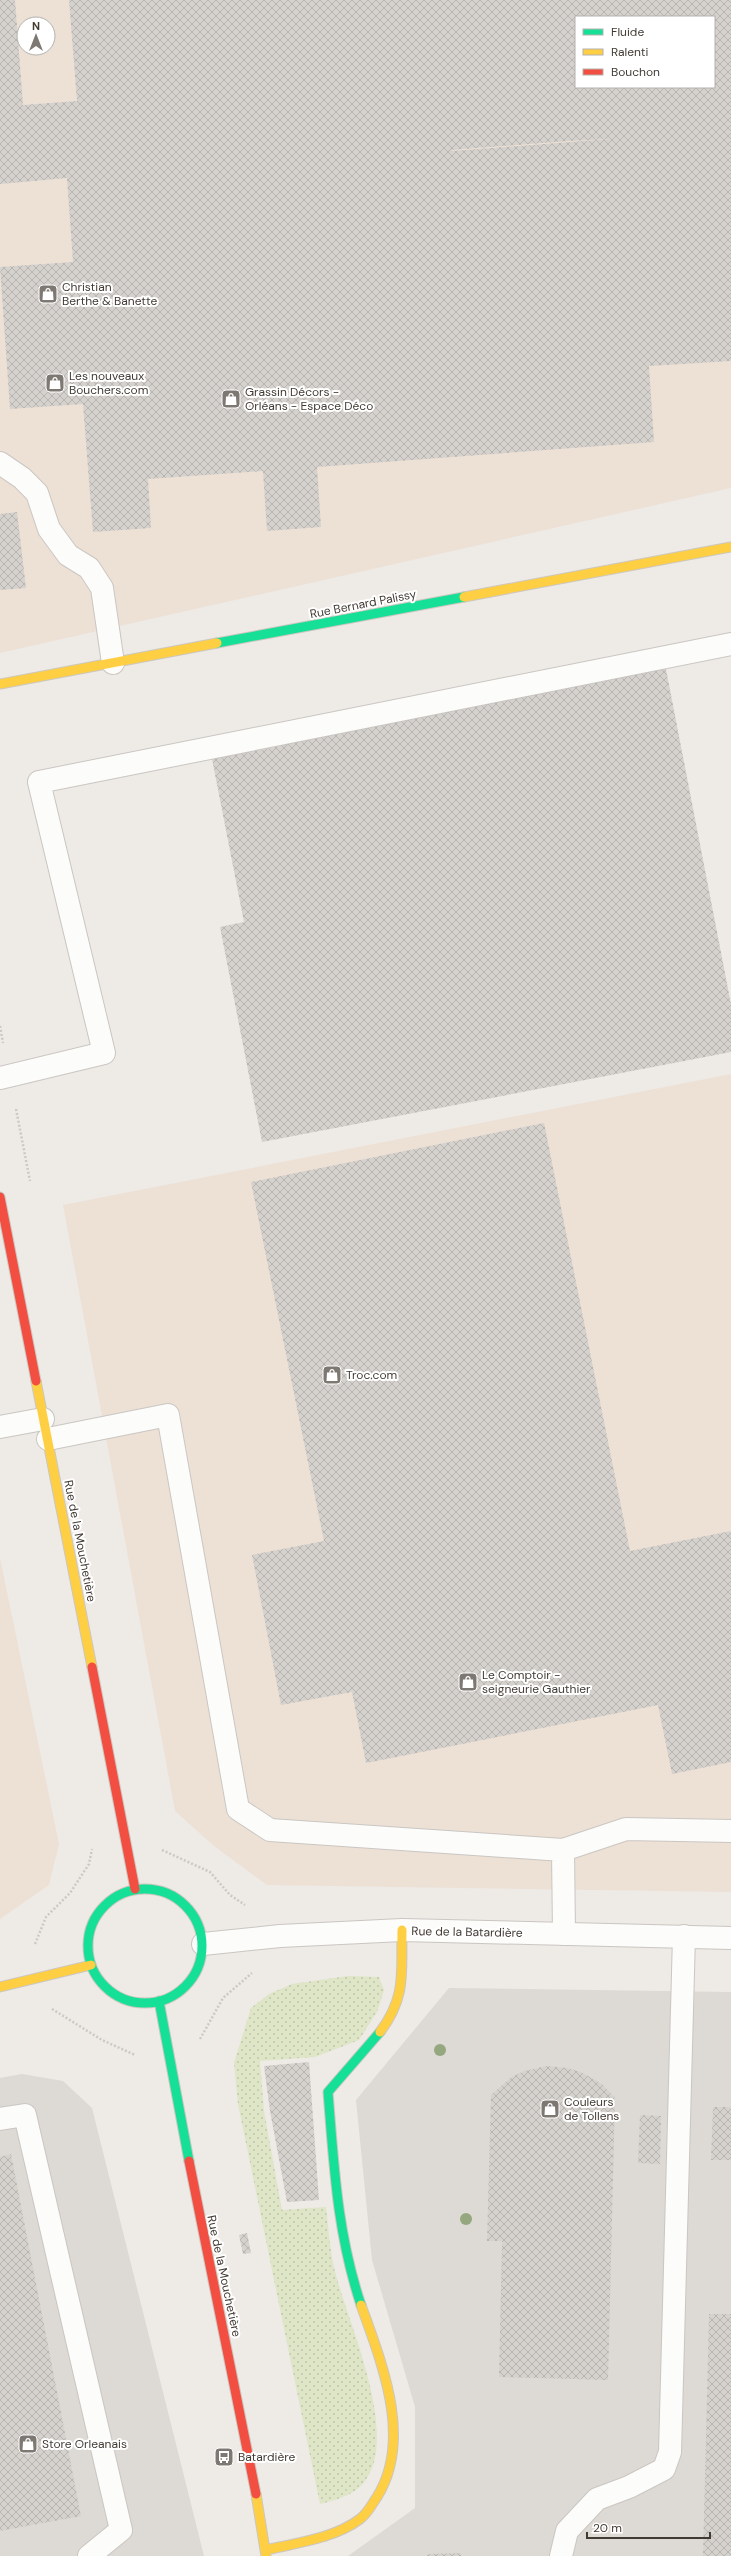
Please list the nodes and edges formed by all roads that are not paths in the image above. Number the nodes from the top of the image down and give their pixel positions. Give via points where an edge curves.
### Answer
1 (0, 463) edge
2 (731, 547) edge
3 (731, 644) edge
4 (113, 663) junction
5 (0, 684) edge
6 (5, 1077) edge
7 (0, 1197) edge
8 (7, 1266) edge
9 (0, 1427) edge
10 (46, 1429) junction
11 (731, 1830) edge
12 (563, 1850) junction
13 (135, 1889) junction
14 (402, 1930) junction
15 (564, 1934) junction
16 (684, 1936) junction
17 (731, 1938) edge
18 (203, 1944) junction
19 (91, 1965) junction
20 (0, 1987) edge
21 (159, 2001) junction
22 (0, 2119) edge
23 (266, 2553) edge
24 (89, 2556) edge
25 (561, 2556) edge

1 - 4 street via 22,478 37,493 48,530 68,555 89,568 102,588
2 - 4 street, Rue Bernard Palissy
3 - 6 street via 39,782 104,1053
4 - 5 street, Rue Bernard Palissy
7 - 8 street, Rue de la Mouchetière
8 - 10 street, Rue de la Mouchetière
9 - 10 street
10 - 12 street via 168,1415 238,1809 270,1830
10 - 13 street, Rue de la Mouchetière
11 - 12 street via 626,1828
12 - 15 street
13 - 18 street via 156,1889 174,1896 184,1904 199,1925
13 - 19 street via 120,1894 106,1904 96,1917 89,1932 88,1949
14 - 15 street, Rue de la Batardière
14 - 18 street, Rue de la Batardière via 280,1936
14 - 23 street via 401,1992 389,2019 338,2075 328,2092 339,2214 348,2264 376,2350 389,2403 395,2446 391,2471 381,2496 361,2518 325,2536
15 - 16 street, Rue de la Batardière
16 - 17 street, Rue de la Batardière
16 - 25 street via 670,2452 664,2469 629,2487 597,2499 567,2531
18 - 21 street via 200,1963 191,1981 177,1994
19 - 20 street
19 - 21 street via 99,1980 110,1992 142,2004
21 - 23 street, Rue de la Mouchetière
22 - 24 street via 25,2115 121,2530

